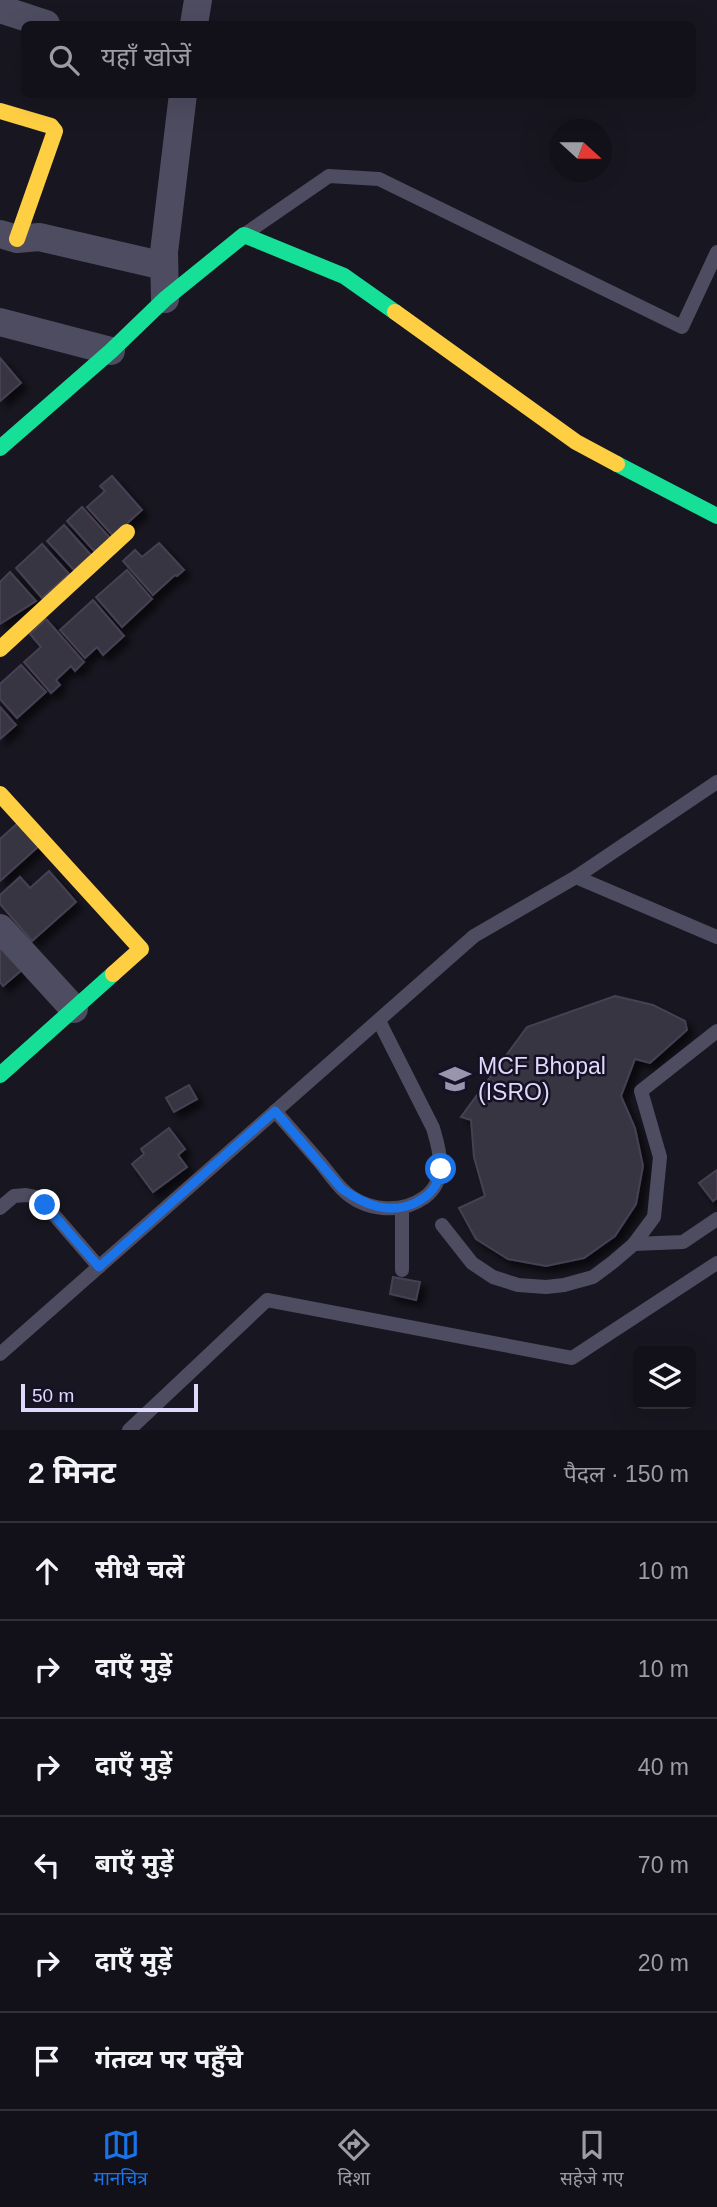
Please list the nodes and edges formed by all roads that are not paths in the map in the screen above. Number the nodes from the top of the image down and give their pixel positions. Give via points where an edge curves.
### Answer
1 (198, 0) edge
2 (0, 9) edge
3 (37, 21) edge
4 (194, 21) edge
5 (183, 98) edge
6 (0, 111) edge
7 (244, 234) junction
8 (9, 237) edge
9 (717, 252) edge
10 (164, 266) junction
11 (165, 299) junction
12 (0, 322) edge
13 (111, 351) junction
14 (0, 448) edge
15 (717, 516) edge
16 (127, 533) dead end
17 (0, 649) edge
18 (717, 782) edge
19 (0, 794) edge
20 (576, 877) junction
21 (0, 928) edge
22 (717, 937) edge
23 (74, 1009) junction
24 (379, 1021) junction
25 (717, 1031) edge
26 (0, 1075) edge
27 (275, 1111) junction
28 (0, 1208) edge
29 (402, 1208) junction
30 (717, 1219) edge
31 (442, 1225) dead end
32 (634, 1244) junction
33 (717, 1263) edge
34 (99, 1267) junction
35 (402, 1270) dead end
36 (0, 1354) edge
37 (129, 1430) edge

1 - 4 street
2 - 3 street
5 - 10 street
6 - 8 street via 55,131
7 - 9 lane via 329,176 379,180 682,327
7 - 11 street
7 - 15 street via 344,276 576,442
8 - 10 street via 39,237
10 - 11 street
11 - 13 street
12 - 13 street
13 - 14 street
16 - 17 street
18 - 20 lane
19 - 23 street via 141,948
20 - 22 lane
20 - 24 lane via 474,936
21 - 23 street
23 - 26 street
24 - 27 lane
24 - 29 lane via 433,1128 439,1152 441,1169 434,1190
25 - 32 lane via 641,1091 660,1157 654,1217
27 - 29 lane via 342,1189 377,1207
27 - 34 lane
28 - 34 lane via 14,1196 36,1197
29 - 35 lane
30 - 32 lane via 683,1242
31 - 32 lane via 472,1263 493,1277 518,1285 564,1285 593,1276
33 - 37 lane via 572,1358 267,1300
34 - 36 lane

